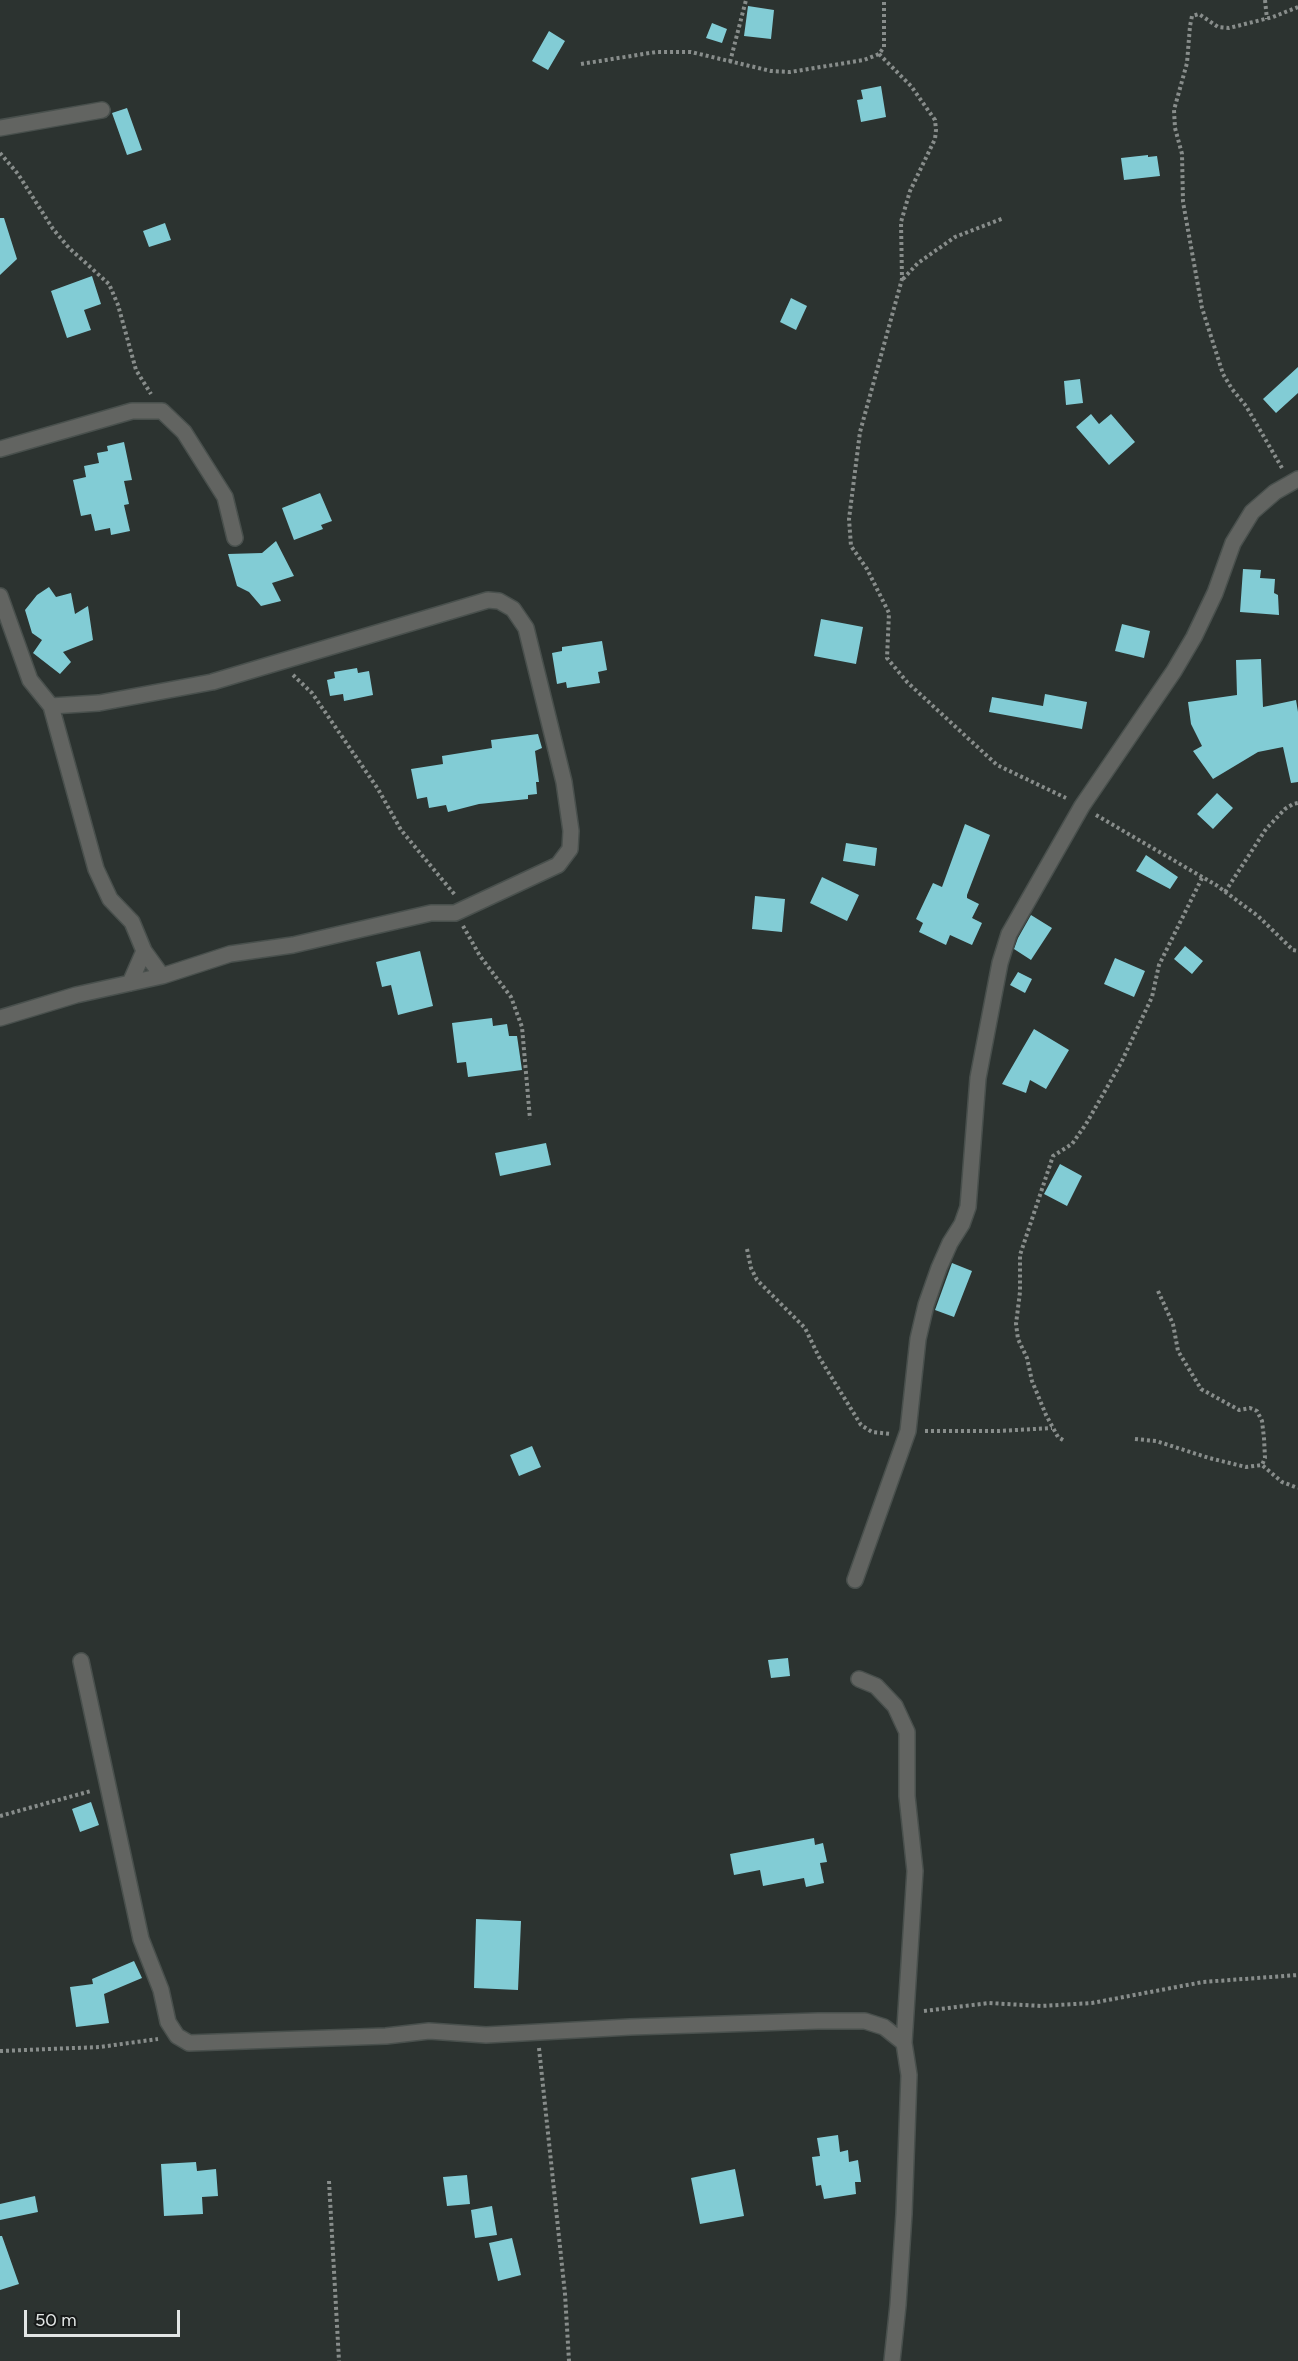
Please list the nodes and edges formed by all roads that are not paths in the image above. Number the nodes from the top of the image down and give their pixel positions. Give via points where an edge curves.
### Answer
1 (102, 110) dead end
2 (0, 128) edge
3 (0, 449) edge
4 (1294, 481) edge
5 (235, 538) dead end
6 (0, 596) edge
7 (51, 706) junction
8 (144, 951) junction
9 (162, 976) junction
10 (130, 983) junction
11 (0, 1018) edge
12 (855, 1580) dead end
13 (81, 1661) dead end
14 (859, 1679) dead end
15 (904, 2043) junction
16 (892, 2361) edge

1 - 2 street
3 - 5 street via 132,411 162,411 184,432 225,497
4 - 12 street via 1252,512 1233,543 1215,594 1189,645 1082,806 1009,934 978,1078 968,1207 926,1305 918,1339 908,1431
6 - 7 street via 30,680
7 - 8 street via 96,869 110,899 132,922
7 - 9 street via 99,703 212,682 488,600 513,609 526,628 564,782 571,831 570,849 558,865 460,910 230,954
8 - 9 street
8 - 10 street
9 - 10 street
10 - 11 street
13 - 15 street via 141,1939 168,2022 177,2036 189,2043 429,2031 486,2035 630,2026 865,2021 884,2027
14 - 15 street via 876,1686 895,1706 907,1732 907,1796 915,1871
15 - 16 street via 909,2075 904,2214

